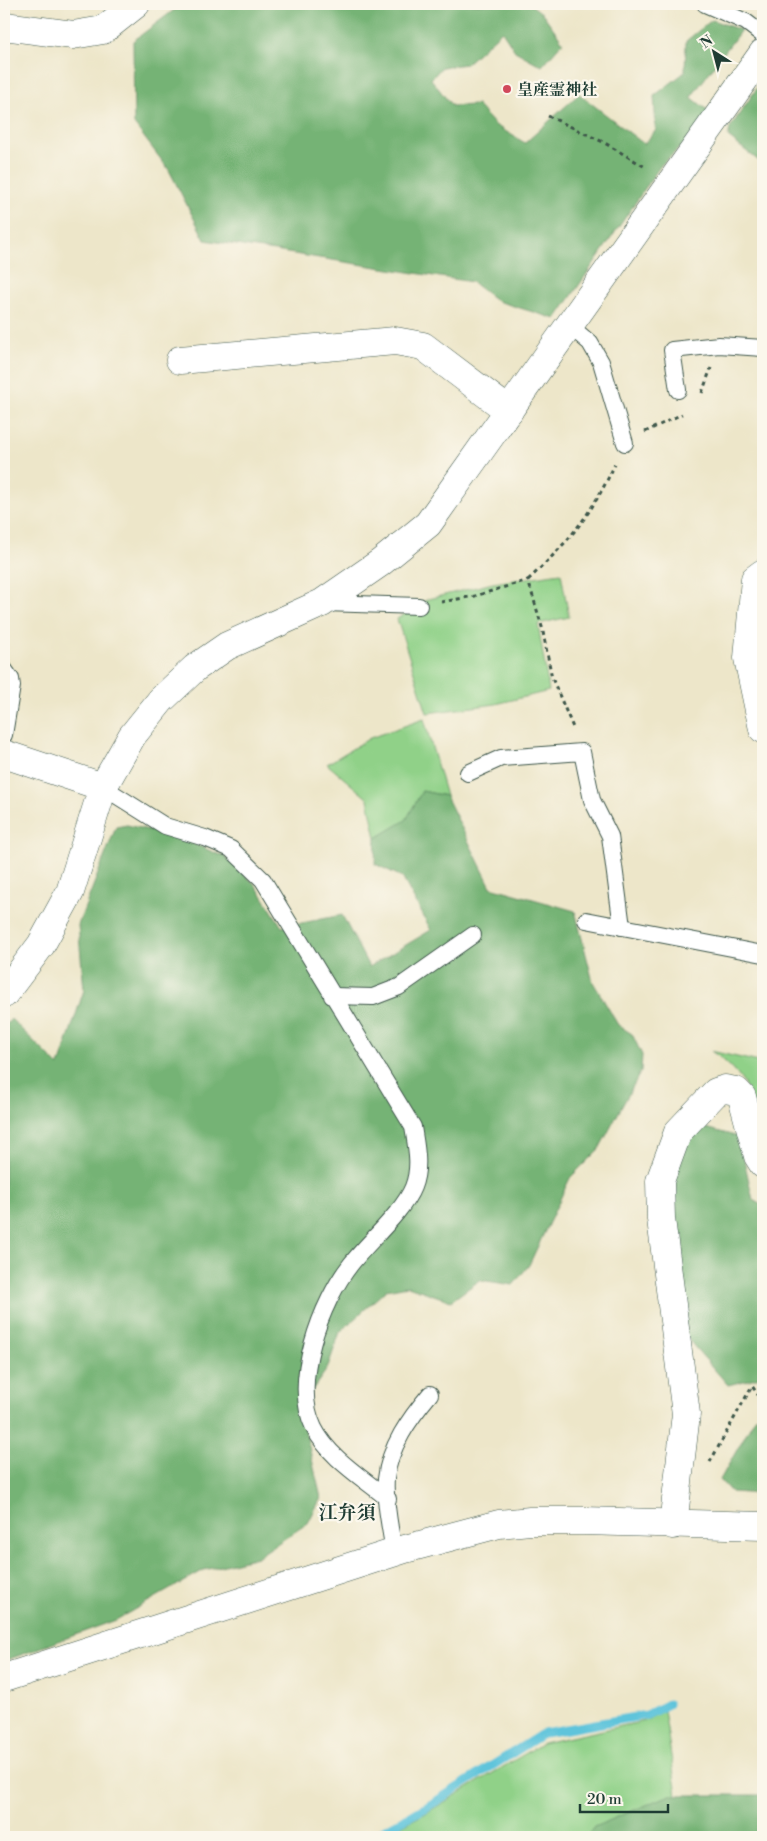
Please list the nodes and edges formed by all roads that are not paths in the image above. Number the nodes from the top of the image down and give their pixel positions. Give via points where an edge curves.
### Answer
1 (136, 4) edge
2 (705, 4) edge
3 (4, 26) edge
4 (763, 35) edge
5 (763, 53) edge
6 (570, 326) junction
7 (763, 348) edge
8 (180, 360) dead end
9 (678, 390) dead end
10 (509, 411) junction
11 (625, 442) dead end
12 (763, 573) edge
13 (322, 603) junction
14 (419, 606) road end
15 (4, 669) edge
16 (763, 729) edge
17 (4, 735) edge
18 (4, 754) edge
19 (468, 773) dead end
20 (103, 787) junction
21 (586, 920) dead end
22 (622, 927) junction
23 (473, 935) dead end
24 (763, 954) edge
25 (4, 994) edge
26 (332, 996) junction
27 (763, 1164) edge
28 (430, 1394) dead end
29 (388, 1499) junction
30 (673, 1525) junction
31 (763, 1526) edge
32 (394, 1553) junction
33 (4, 1678) edge

1 - 3 street via 103,30 73,35
2 - 4 lane via 746,22
5 - 6 street
6 - 10 street
6 - 11 lane via 590,343 601,362
7 - 9 lane via 719,345 672,350
8 - 10 street via 395,341 423,346
10 - 13 street via 428,524 380,563
12 - 16 street via 755,579 748,658
13 - 14 lane
13 - 20 street via 227,646 195,668 161,700 132,736
15 - 17 lane via 12,686
18 - 20 street
19 - 22 lane via 501,758 582,752 592,800 610,836
20 - 25 street via 70,892 41,945
20 - 26 lane via 165,826 205,838 230,850 263,880
21 - 22 lane
22 - 24 lane
23 - 26 lane via 400,987 373,997
26 - 29 lane via 413,1126 418,1159 414,1186 400,1208 350,1266 327,1306 310,1353 305,1387 307,1410 314,1429 333,1454
27 - 30 street via 742,1098 736,1091 726,1089 716,1092 678,1132 660,1181 661,1219 686,1414
28 - 29 lane via 396,1443 386,1479
29 - 32 lane
30 - 31 street
30 - 32 street via 515,1522 463,1532
32 - 33 street

